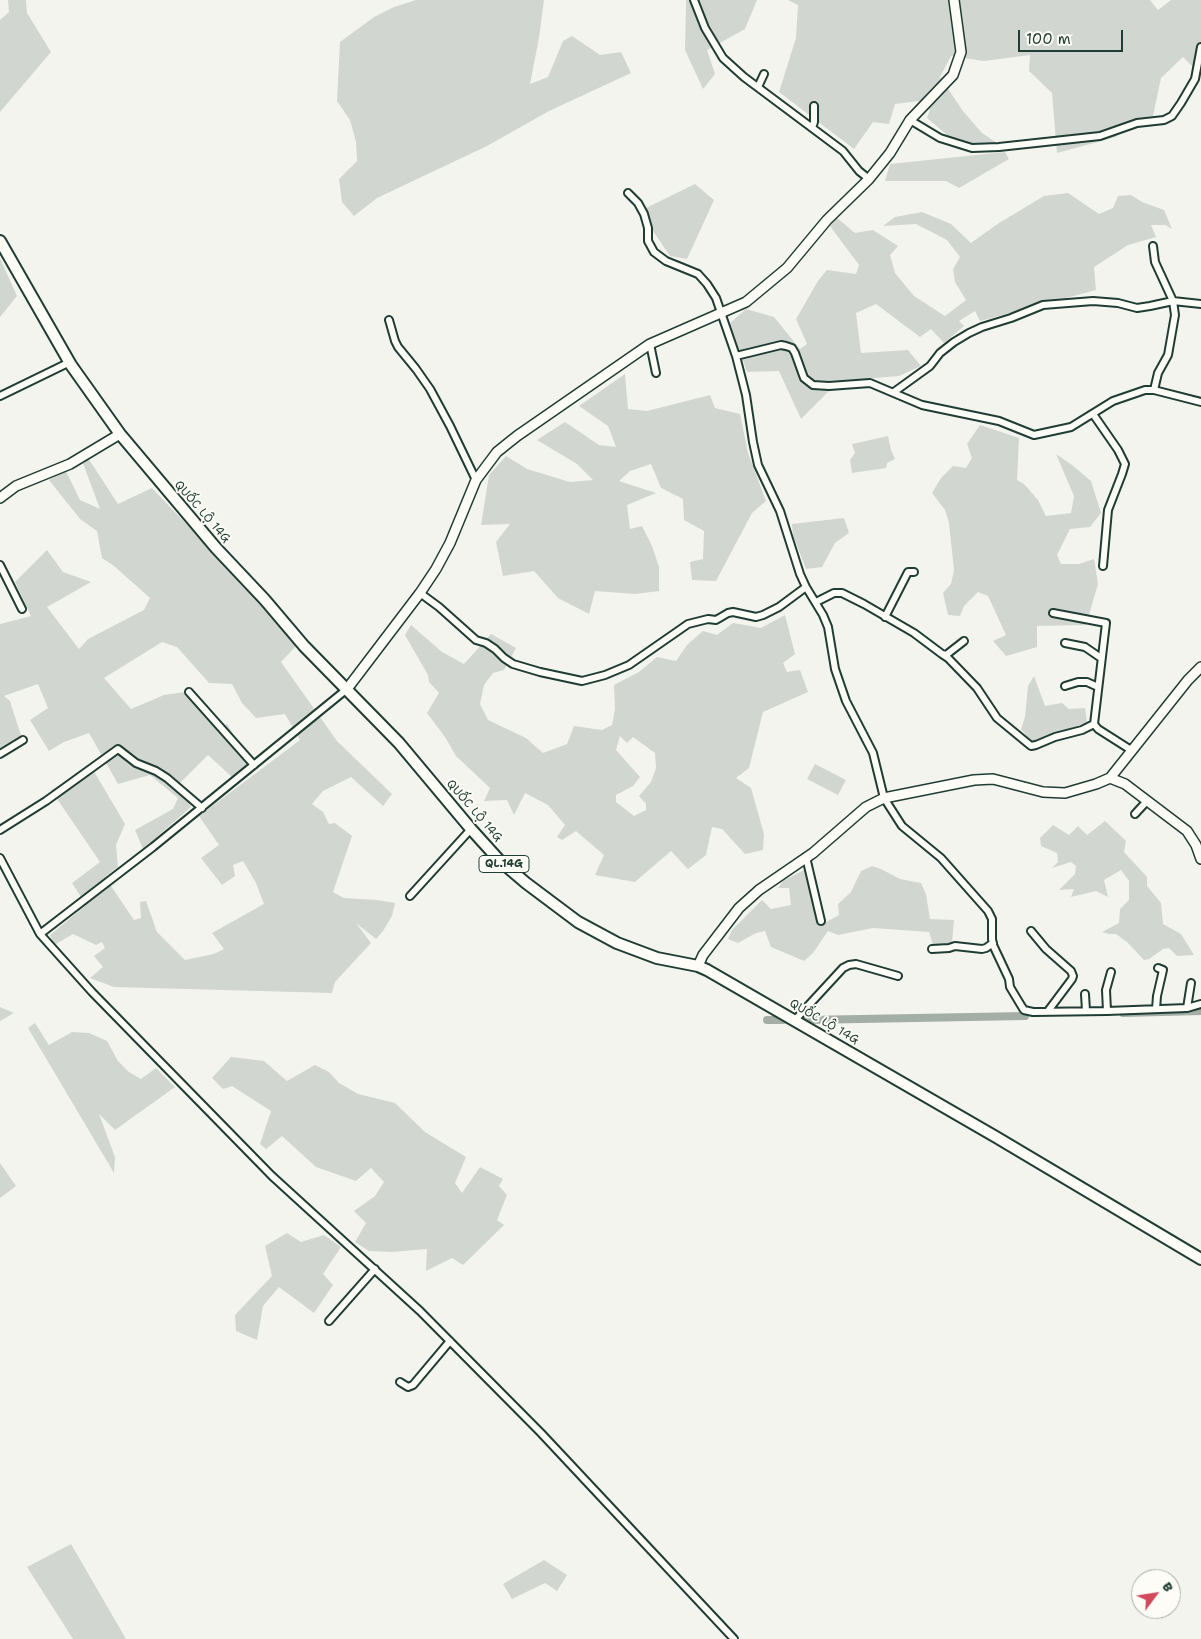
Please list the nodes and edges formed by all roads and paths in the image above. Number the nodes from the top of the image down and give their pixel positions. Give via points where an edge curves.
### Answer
1 (694, 0) edge
2 (954, 0) edge
3 (1201, 47) edge
4 (764, 74) dead end
5 (758, 87) junction
6 (814, 106) dead end
7 (910, 120) junction
8 (812, 128) junction
9 (870, 179) junction
10 (628, 194) dead end
11 (0, 241) edge
12 (1153, 246) dead end
13 (1173, 301) junction
14 (1201, 304) edge
15 (721, 313) junction
16 (389, 320) dead end
17 (650, 344) junction
18 (736, 356) junction
19 (70, 362) junction
20 (656, 373) dead end
21 (1154, 390) junction
22 (894, 392) junction
23 (0, 396) edge
24 (1201, 402) edge
25 (1093, 414) junction
26 (120, 434) junction
27 (476, 480) junction
28 (0, 498) edge
29 (0, 565) edge
30 (1103, 566) dead end
31 (914, 572) dead end
32 (806, 587) junction
33 (420, 593) junction
34 (816, 602) junction
35 (22, 609) dead end
36 (1053, 613) dead end
37 (885, 617) junction
38 (964, 641) dead end
39 (1065, 643) dead end
40 (942, 654) junction
41 (1102, 658) junction
42 (1201, 667) edge
43 (1065, 686) dead end
44 (1098, 687) junction
45 (347, 689) junction
46 (189, 692) dead end
47 (1094, 724) junction
48 (24, 740) dead end
49 (1131, 750) junction
50 (0, 754) edge
51 (254, 765) junction
52 (1110, 778) junction
53 (884, 798) junction
54 (1147, 801) junction
55 (202, 808) junction
56 (1135, 814) dead end
57 (471, 829) junction
58 (0, 830) edge
59 (1199, 844) edge
60 (806, 857) junction
61 (0, 858) edge
62 (1201, 858) edge
63 (410, 896) dead end
64 (820, 921) dead end
65 (1031, 931) dead end
66 (40, 934) junction
67 (993, 943) junction
68 (932, 949) dead end
69 (698, 966) junction
70 (1158, 968) dead end
71 (1111, 972) dead end
72 (898, 976) dead end
73 (1191, 983) dead end
74 (1085, 994) dead end
75 (1201, 1004) edge
76 (1187, 1008) junction
77 (1156, 1009) junction
78 (1048, 1011) junction
79 (1086, 1011) junction
80 (1107, 1011) junction
81 (795, 1020) junction
82 (1201, 1259) edge
83 (375, 1269) junction
84 (329, 1321) dead end
85 (450, 1341) junction
86 (400, 1382) dead end
87 (734, 1639) edge

1 - 5 street via 705,28 723,58
2 - 7 street via 961,52 953,75
3 - 7 street via 1195,79 1172,116 1164,120 1137,123 1100,136 972,148 940,138
4 - 5 street
5 - 8 street
6 - 8 street
7 - 9 street
8 - 9 street
9 - 15 street via 827,220 787,268 746,302
10 - 15 street via 644,214 648,241 654,252 666,261 698,274 716,298
11 - 19 main road, QUỐC LỘ 14G / QL.14G
12 - 13 street via 1156,262
13 - 14 street
13 - 21 street via 1175,315 1168,355 1158,373
13 - 22 street via 1137,308 1093,301 1043,305 982,327 954,342 926,369
15 - 17 street
15 - 18 street
16 - 27 street via 398,347 430,389
17 - 20 street
17 - 27 street via 517,436 497,452
18 - 22 street via 786,346 792,348 804,378 813,385 870,383
18 - 32 street via 758,465 780,511
19 - 23 street
19 - 26 main road, QUỐC LỘ 14G / QL.14G
21 - 24 street
21 - 25 street via 1113,401
22 - 25 street via 922,405 999,421 1034,435 1071,427
25 - 30 street via 1125,464 1108,510
26 - 28 street via 70,464 16,486
26 - 45 main road, QUỐC LỘ 14G / QL.14G via 216,548
27 - 33 street via 450,543
29 - 35 street
31 - 37 street via 908,572
32 - 33 street via 763,615 756,617 734,612 716,620 688,624 629,664 582,681 513,664 486,643 476,640
32 - 34 street
33 - 45 street
34 - 37 street via 838,592
34 - 53 street via 828,627 835,669 846,701 872,753
36 - 41 street via 1106,623
37 - 40 street
38 - 40 street via 946,655
39 - 41 street via 1085,647
40 - 47 street via 977,688 997,718 1031,746
41 - 44 street
42 - 49 street
43 - 44 street via 1087,682
44 - 47 street
45 - 51 street
45 - 57 main road, QUỐC LỘ 14G / QL.14G via 399,743
46 - 51 street
47 - 49 street
48 - 50 street
49 - 52 street
51 - 55 street
52 - 53 street via 1065,793 1044,792 993,779
52 - 54 street
53 - 60 street via 866,807
53 - 67 street via 902,826 941,858 988,911 992,919
54 - 56 street
54 - 59 street
55 - 58 street via 167,778 136,763 118,749
55 - 66 street
57 - 63 street
57 - 69 main road, QUỐC LỘ 14G / QL.14G via 499,860 578,922 617,943 656,958
59 - 62 street
60 - 64 street
60 - 69 street via 739,908 703,954
61 - 66 street
65 - 78 street via 1073,976
66 - 83 street via 92,992 272,1176
67 - 68 street via 982,948 955,946
67 - 78 street via 1010,987 1024,1010
69 - 81 main road, QUỐC LỘ 14G / QL.14G
70 - 77 street via 1163,970
71 - 80 street via 1106,990
72 - 81 street via 856,964 846,966
73 - 76 street
74 - 79 street
75 - 76 street
76 - 77 street
77 - 80 street
78 - 79 street
79 - 80 street
81 - 82 main road, QUỐC LỘ 14G / QL.14G
83 - 84 street
83 - 85 street
85 - 86 street via 413,1385 408,1387
85 - 87 street

